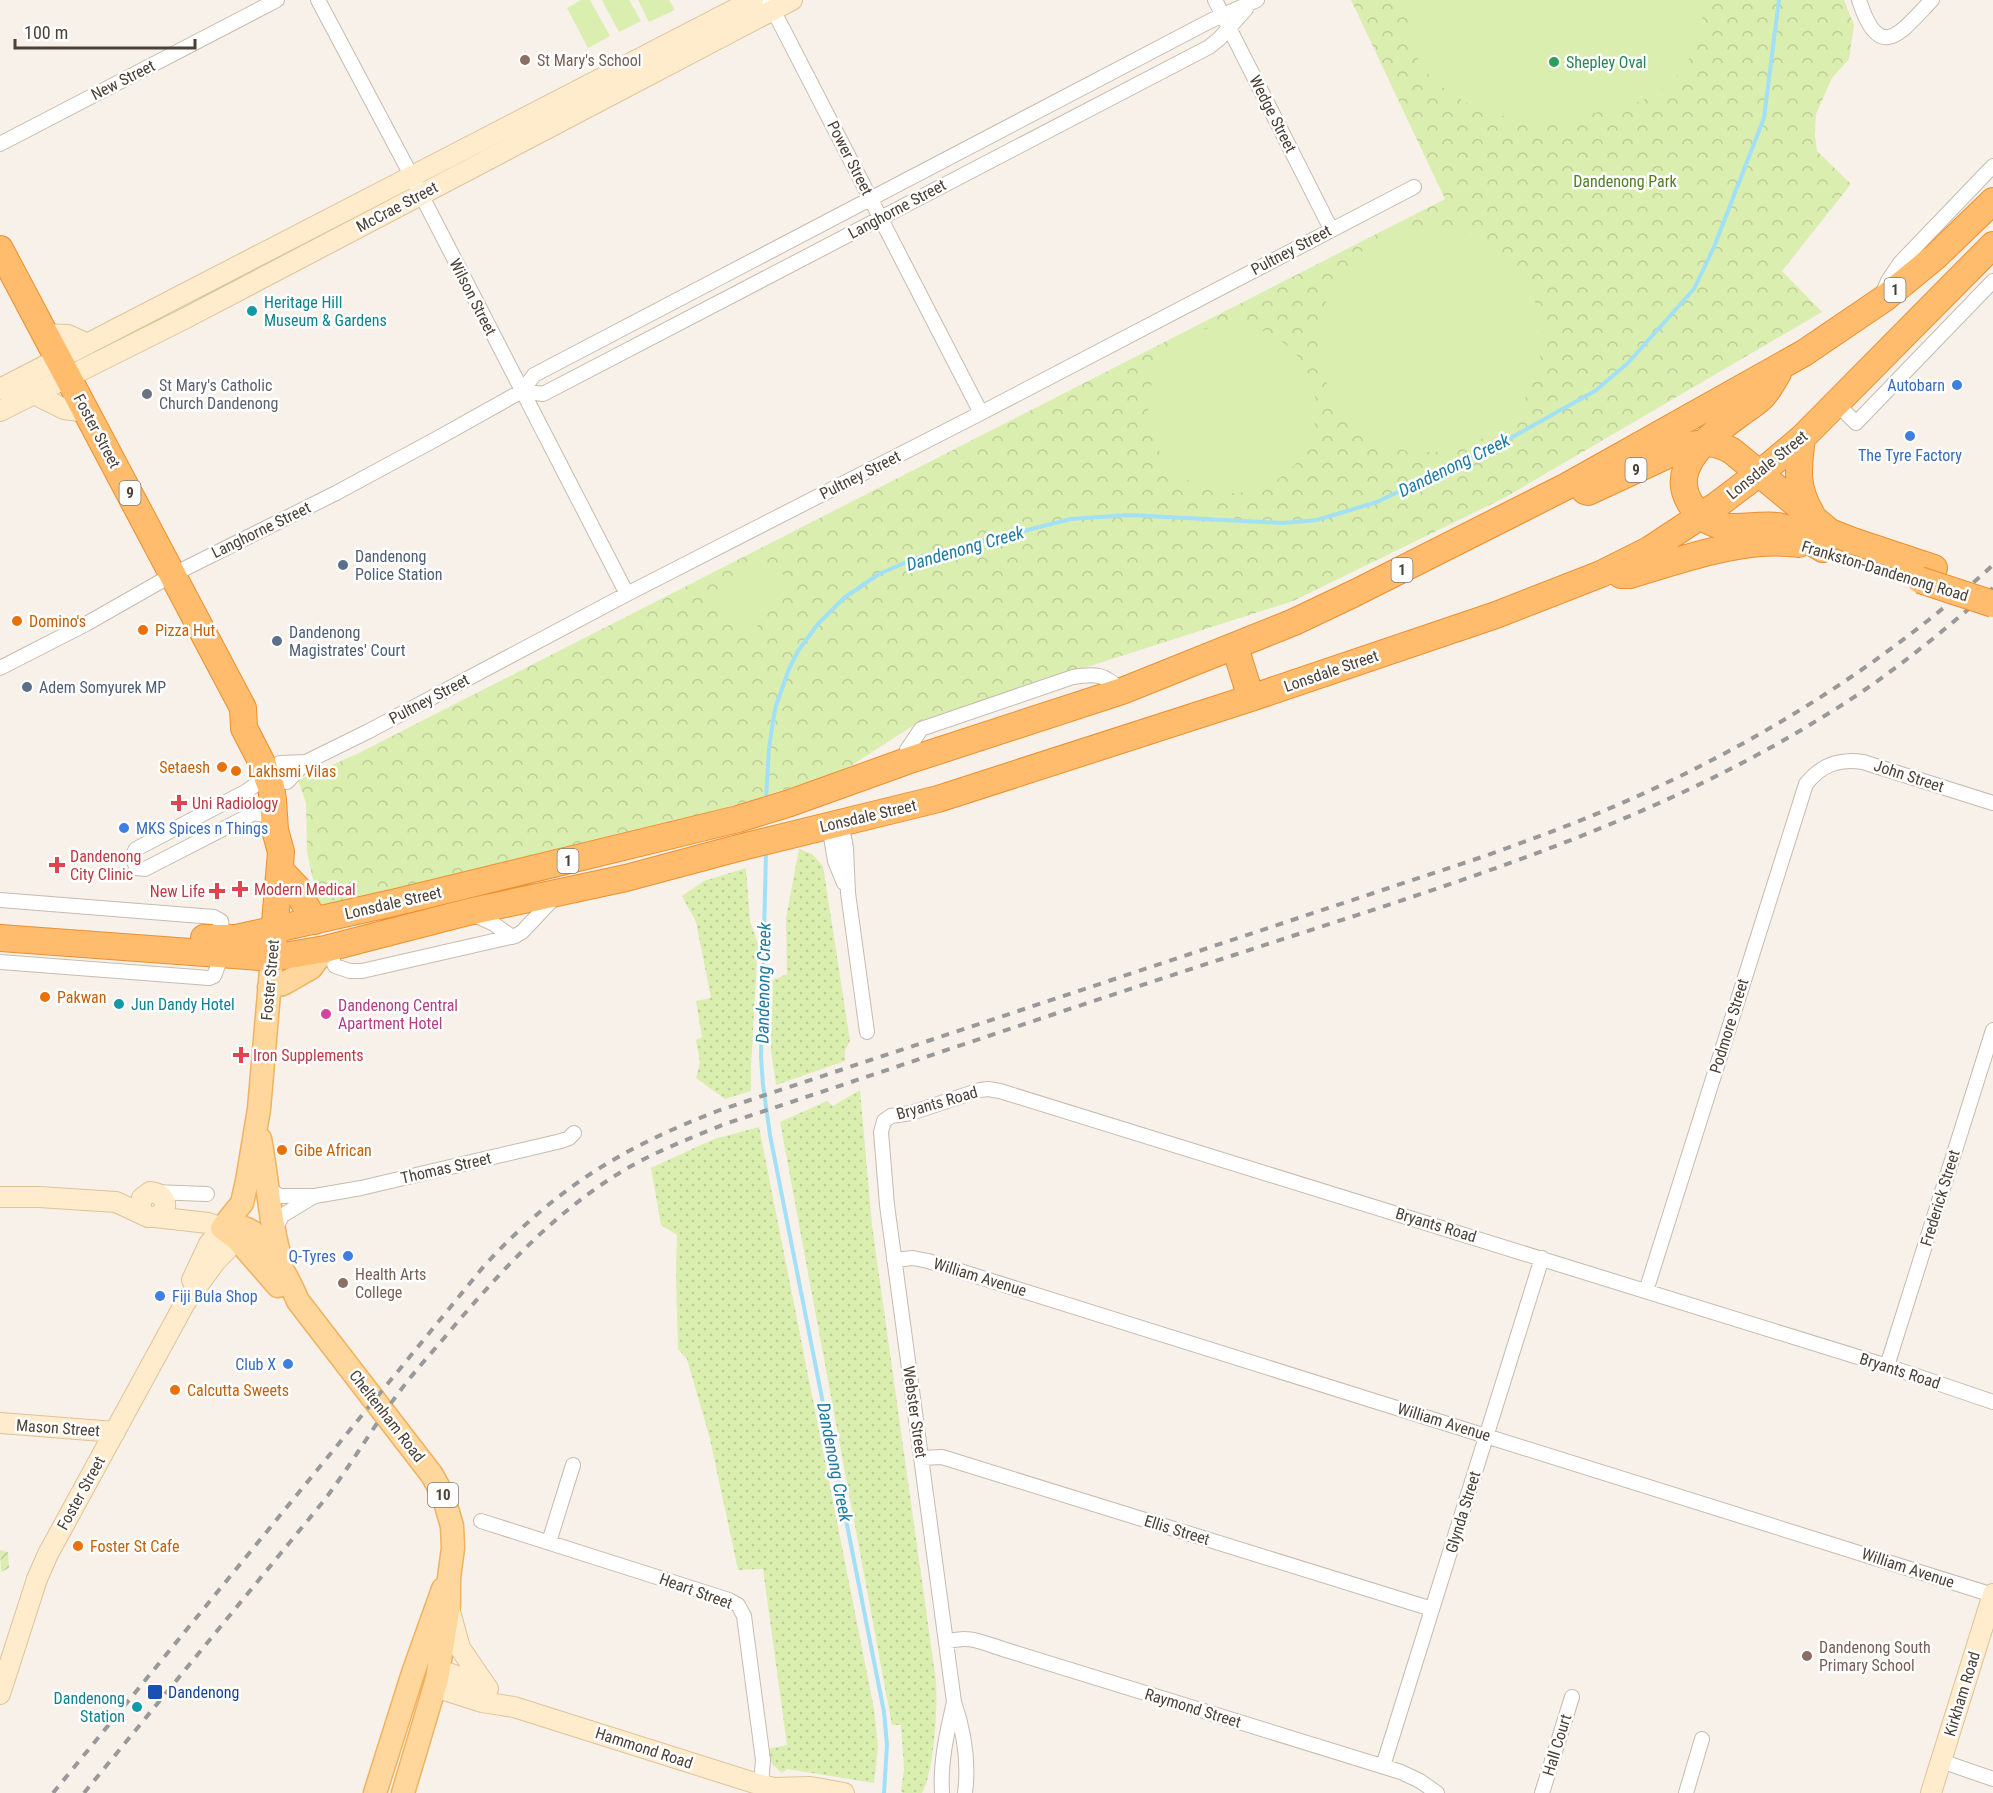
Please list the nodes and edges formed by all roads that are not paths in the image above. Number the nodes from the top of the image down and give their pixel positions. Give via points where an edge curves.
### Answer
1 (277, 0) edge
2 (318, 0) edge
3 (753, 0) edge
4 (792, 0) edge
5 (1215, 0) edge
6 (1258, 0) edge
7 (1859, 0) edge
8 (1932, 0) edge
9 (770, 5) edge
10 (1227, 21) junction
11 (0, 144) edge
12 (1993, 166) edge
13 (411, 175) junction
14 (1414, 187) dead end
15 (420, 194) junction
16 (870, 199) junction
17 (1993, 201) edge
18 (880, 218) junction
19 (1331, 229) junction
20 (1993, 244) edge
21 (0, 249) edge
22 (1993, 281) edge
23 (1880, 302) junction
24 (45, 334) junction
25 (88, 344) junction
26 (1885, 354) junction
27 (1785, 364) junction
28 (63, 368) junction
29 (1905, 373) junction
30 (0, 389) edge
31 (522, 392) junction
32 (34, 394) junction
33 (1836, 403) junction
34 (0, 411) edge
35 (87, 412) junction
36 (981, 413) junction
37 (1802, 438) junction
38 (1704, 443) junction
39 (1758, 474) junction
40 (1567, 486) junction
41 (1701, 517) junction
42 (1816, 522) junction
43 (1823, 549) junction
44 (1600, 574) junction
45 (1927, 574) junction
46 (172, 575) junction
47 (1993, 587) edge
48 (627, 594) junction
49 (1993, 604) edge
50 (1235, 647) junction
51 (0, 668) edge
52 (1251, 698) junction
53 (306, 762) junction
54 (1824, 767) joint
55 (278, 772) junction
56 (830, 789) junction
57 (1993, 803) edge
58 (274, 817) junction
59 (835, 824) junction
60 (281, 861) junction
61 (561, 892) junction
62 (0, 900) edge
63 (468, 912) junction
64 (315, 921) junction
65 (0, 922) edge
66 (274, 929) junction
67 (512, 937) junction
68 (0, 938) edge
69 (222, 947) junction
70 (327, 948) junction
71 (272, 958) junction
72 (0, 962) edge
73 (269, 987) junction
74 (1993, 1030) edge
75 (867, 1032) dead end
76 (259, 1109) junction
77 (884, 1121) joint
78 (574, 1133) dead end
79 (260, 1134) junction
80 (268, 1189) junction
81 (150, 1193) junction
82 (207, 1194) dead end
83 (315, 1196) junction
84 (0, 1197) edge
85 (116, 1202) junction
86 (151, 1217) junction
87 (190, 1222) junction
88 (232, 1230) junction
89 (273, 1233) junction
90 (202, 1257) junction
91 (1542, 1258) junction
92 (894, 1260) junction
93 (284, 1270) junction
94 (1646, 1291) junction
95 (298, 1301) junction
96 (185, 1303) junction
97 (1887, 1366) junction
98 (1991, 1400) edge
99 (0, 1423) edge
100 (115, 1432) junction
101 (1487, 1435) junction
102 (921, 1458) junction
103 (573, 1465) dead end
104 (481, 1521) dead end
105 (549, 1542) junction
106 (448, 1578) junction
107 (1993, 1595) edge
108 (449, 1605) junction
109 (1432, 1609) junction
110 (946, 1642) junction
111 (412, 1673) junction
112 (437, 1679) junction
113 (488, 1689) junction
114 (0, 1694) edge
115 (1572, 1697) dead end
116 (954, 1702) junction
117 (514, 1707) junction
118 (1702, 1739) dead end
119 (1941, 1761) junction
120 (966, 1765) junction
121 (1383, 1766) junction
122 (1993, 1779) edge
123 (772, 1788) edge
124 (941, 1790) edge
125 (375, 1793) edge
126 (403, 1793) edge
127 (844, 1793) edge
128 (965, 1793) edge
129 (972, 1793) edge
130 (1437, 1793) edge
131 (1542, 1793) edge
132 (1686, 1793) edge
133 (1931, 1793) edge

1 - 11 street, New Street
2 - 13 street, Wilson Street
3 - 13 main road, McCrae Street
4 - 9 main road, McCrae Street
5 - 10 street, Wedge Street
6 - 10 street, Langhorne Street
7 - 8 street via 1873,32 1882,37 1903,31
9 - 15 main road, McCrae Street
9 - 16 street, Power Street
10 - 16 street, Langhorne Street via 1210,21
10 - 18 street, Langhorne Street via 1219,39 1209,47
10 - 19 street, Wedge Street
12 - 23 street via 1900,263
13 - 15 street, Wilson Street
13 - 25 main road, McCrae Street
14 - 19 street, Pultney Street
15 - 28 main road, McCrae Street via 184,318
15 - 31 street, Wilson Street
16 - 18 street, Power Street
16 - 31 street, Langhorne Street via 534,375
17 - 23 highway, Lonsdale Street / 1
18 - 31 street, Langhorne Street via 543,394
18 - 36 street, Power Street
19 - 36 street, Pultney Street
20 - 26 highway, Lonsdale Street / 1
21 - 24 highway, Foster Street / 9
22 - 29 street
23 - 27 highway, Lonsdale Street / 1
24 - 25 main road via 68,335
24 - 28 highway, Foster Street / 9
25 - 28 main road, McCrae Street
26 - 29 street
26 - 33 highway, Lonsdale Street / 1
27 - 38 highway via 1763,397
27 - 40 highway, Lonsdale Street / 1
28 - 30 main road, McCrae Street
28 - 32 main road, McCrae Street
28 - 35 highway, Foster Street / 9
29 - 33 street via 1856,423
31 - 46 street, Langhorne Street via 336,493
31 - 48 street, Wilson Street
32 - 34 main road, McCrae Street
32 - 35 main road via 64,409
33 - 37 highway, Lonsdale Street / 1
35 - 46 highway, Foster Street / 9
36 - 48 street, Pultney Street
37 - 39 highway, Lonsdale Street / 1
37 - 42 highway via 1799,486
38 - 39 highway, Frankston-Dandenong Road via 1728,449
38 - 40 highway, 9 via 1685,447 1588,492
38 - 41 highway via 1689,460 1684,482 1688,499
39 - 41 highway, Lonsdale Street / 1
39 - 42 highway, Frankston-Dandenong Road
40 - 50 highway, Lonsdale Street / 1 via 1355,593
41 - 43 highway via 1722,526 1781,527
41 - 44 highway, Lonsdale Street / 1 via 1649,550
42 - 45 highway, Frankston-Dandenong Road
43 - 44 highway, Frankston-Dandenong Road via 1790,542 1753,544 1689,557 1630,575
43 - 45 highway, Frankston-Dandenong Road
44 - 52 highway, Lonsdale Street / 1 via 1514,609
45 - 47 highway, Frankston-Dandenong Road
45 - 49 highway, Frankston-Dandenong Road, bridge
46 - 51 street, Langhorne Street
46 - 55 highway, Foster Street / 9 via 243,708 255,716
48 - 53 street, Pultney Street
50 - 52 highway
50 - 56 highway, Lonsdale Street / 1 via 1122,691
52 - 59 highway, Lonsdale Street / 1 via 966,791
53 - 55 street, Pultney Street
53 - 55 street, Pultney Street
54 - 57 street, John Street via 1842,761 1863,762
54 - 94 street, Podmore Street via 1802,794
55 - 58 highway, Foster Street / 9 via 273,793
55 - 58 street, Pultney Street via 136,849 132,857 137,868 145,869 254,813
55 - 60 highway, Foster Street / 9 via 291,809 291,831
56 - 59 highway
56 - 64 highway, Lonsdale Street / 1 via 738,819
58 - 60 highway, Foster Street / 9
59 - 61 highway, Lonsdale Street / 1
59 - 75 street via 847,856 848,893
60 - 64 highway, 9
60 - 66 highway, Foster Street / 9
61 - 63 highway, Lonsdale Street / 1
61 - 67 street via 522,932
62 - 69 street via 214,917 221,921
63 - 67 street
63 - 70 highway, Lonsdale Street / 1
64 - 66 highway, Lonsdale Street / 1
65 - 69 highway, Lonsdale Street / 1
66 - 69 highway, Lonsdale Street / 1 via 236,938
66 - 71 highway, Foster Street / 10
67 - 70 street via 356,971 335,966
68 - 69 highway, Lonsdale Street / 1
69 - 71 highway, Lonsdale Street / 1
69 - 72 street via 214,976 209,978
70 - 71 highway, Lonsdale Street / 1
70 - 73 main road via 311,968 283,984
71 - 73 main road, Foster Street / 10
73 - 76 main road, Foster Street / 10
74 - 97 street, Frederick Street
76 - 79 main road, Foster Street / 10
76 - 88 main road, Foster Street / 10 via 243,1201
77 - 91 street, Bryants Road via 994,1089
77 - 92 street, Webster Street via 881,1132
78 - 83 street, Thomas Street via 561,1141
79 - 80 main road, 10
79 - 88 main road, Foster Street / 10 via 258,1199 253,1214
80 - 83 street, Thomas Street via 280,1196
80 - 89 main road, 10
81 - 82 street
81 - 85 main road
81 - 86 main road via 163,1197 165,1205 162,1213
83 - 89 street, Thomas Street via 283,1215
84 - 85 main road
85 - 86 main road
86 - 87 main road
87 - 88 main road
87 - 90 main road
88 - 90 main road, Foster Street via 211,1242
88 - 93 main road, Cheltenham Road / 10 via 260,1239
88 - 95 main road, Cheltenham Road / 10 via 276,1285
88 - 96 main road, Foster Street via 215,1262
89 - 93 main road, 10
90 - 96 main road, Foster Street
91 - 94 street, Bryants Road
91 - 101 street, Glynda Street
92 - 101 street, William Avenue via 928,1261
92 - 102 street, Webster Street
93 - 95 main road, Cheltenham Road / 10
94 - 97 street, Bryants Road
95 - 106 main road, Cheltenham Road / 10 via 441,1490 453,1532
96 - 100 main road, Foster Street
97 - 98 street, Bryants Road
99 - 100 main road, Mason Street
100 - 114 main road, Foster Street via 41,1568
101 - 107 street, William Avenue
101 - 109 street, Glynda Street
102 - 109 street, Ellis Street via 942,1457
102 - 110 street, Webster Street
103 - 105 street
104 - 105 street, Heart Street
105 - 123 street, Heart Street via 738,1605 744,1616 763,1760
106 - 108 main road, Cheltenham Road / 10
106 - 111 main road, Cheltenham Road / 10
107 - 119 main road, Kirkham Road
108 - 112 main road, Cheltenham Road / 10
108 - 113 main road via 460,1648
109 - 121 street, Glynda Street
110 - 116 street, Webster Street
110 - 121 street, Raymond Street via 968,1638
111 - 112 main road
111 - 125 main road, Cheltenham Road / 10
112 - 113 main road, Hammond Road via 466,1678
112 - 117 main road, Hammond Road via 488,1704
112 - 126 main road, Cheltenham Road / 10
113 - 117 main road, Hammond Road
115 - 131 street, Hall Court
116 - 120 street, Webster Street via 963,1730
116 - 124 street, Webster Street via 947,1728
117 - 123 main road, Hammond Road
118 - 132 street
119 - 122 street
119 - 133 main road, Kirkham Road
120 - 128 street, Webster Street
120 - 129 street, Webster Street
121 - 130 street, Raymond Street via 1411,1776
123 - 127 main road, Hammond Road via 810,1787

